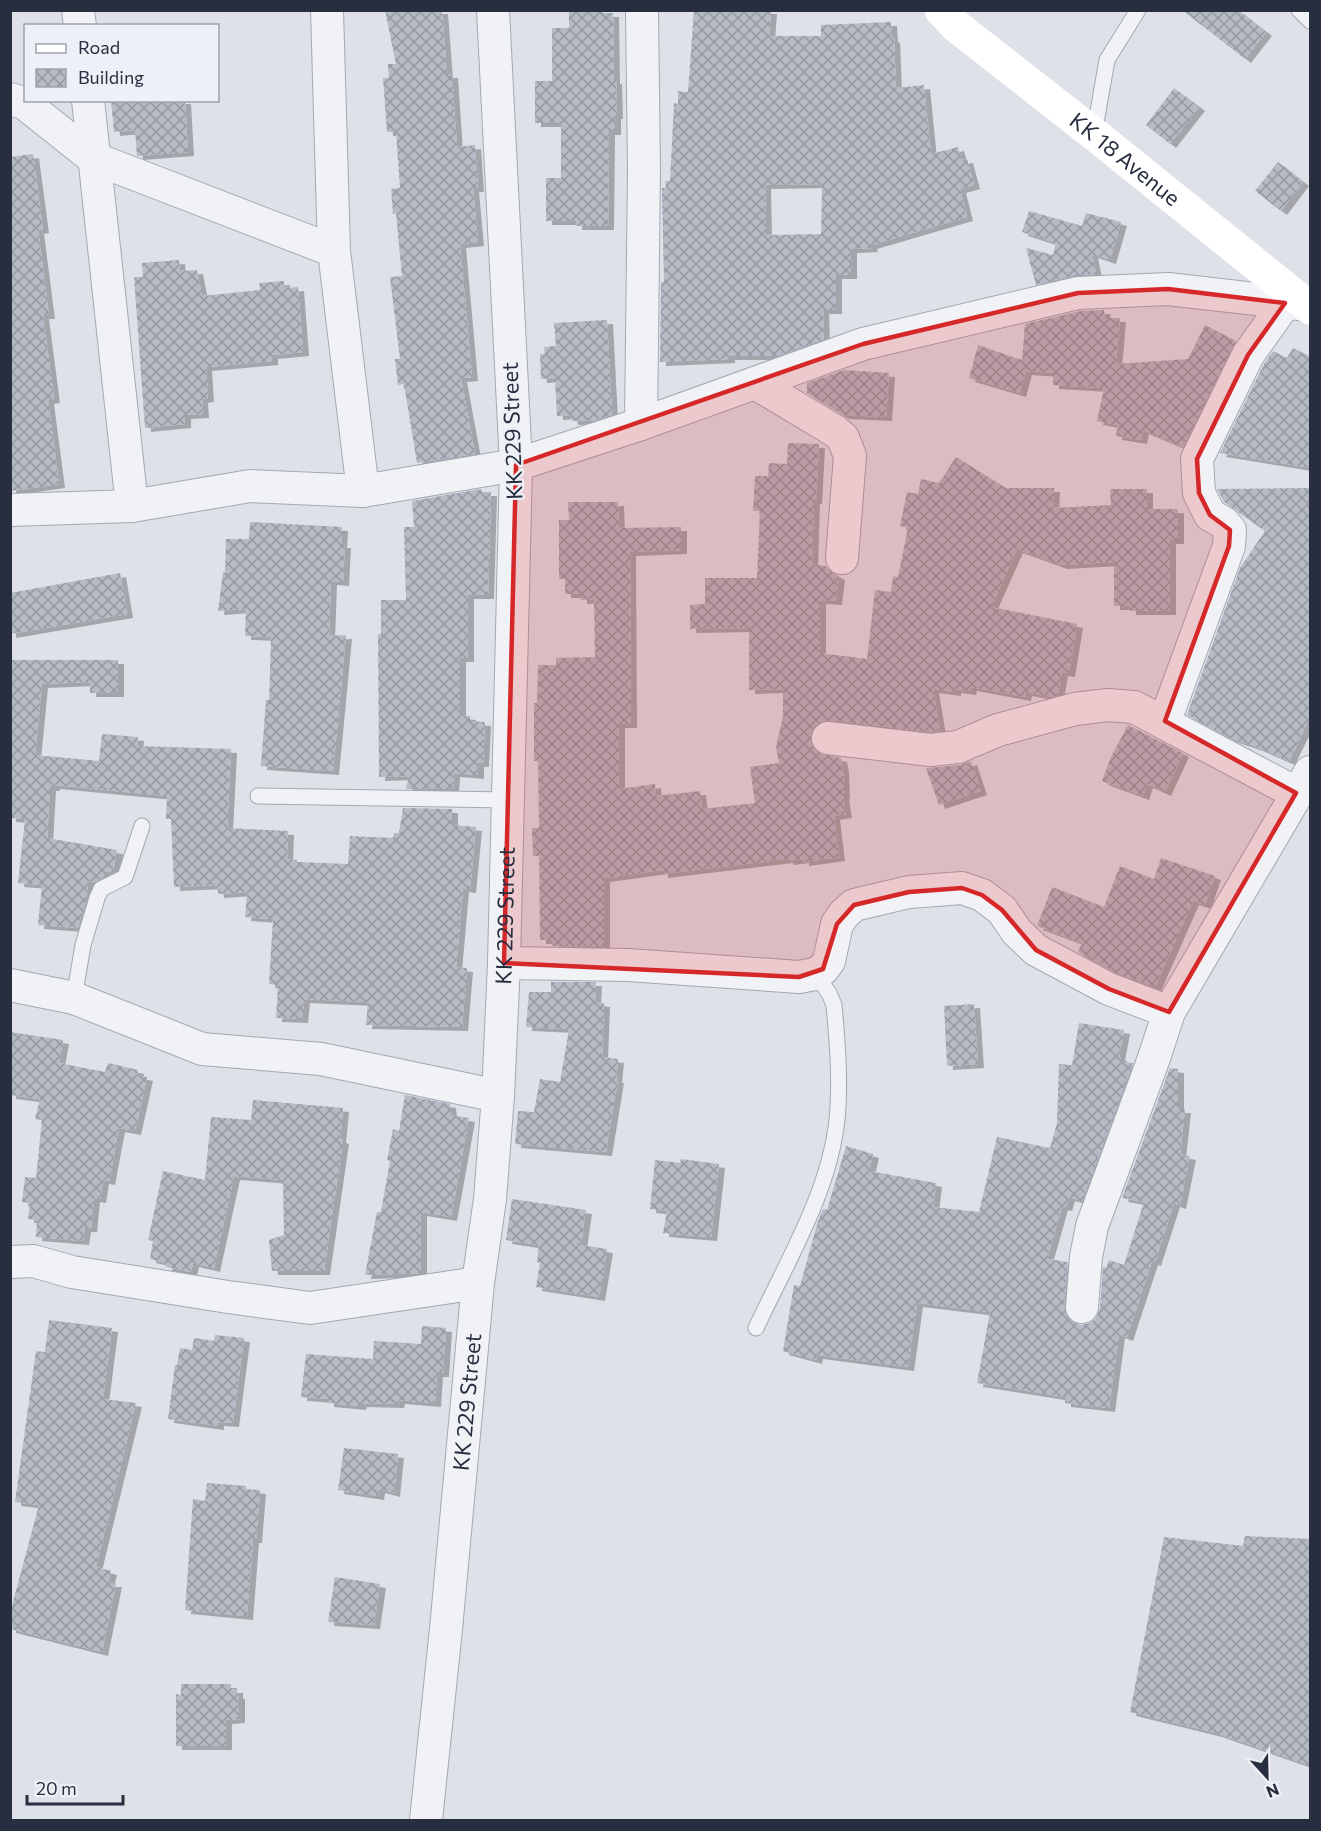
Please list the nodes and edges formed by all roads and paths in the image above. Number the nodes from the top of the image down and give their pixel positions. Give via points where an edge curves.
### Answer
1 (327, 10) edge
2 (493, 10) edge
3 (642, 10) edge
4 (941, 10) edge
5 (1138, 10) edge
6 (1299, 10) edge
7 (1311, 21) edge
8 (10, 99) edge
9 (87, 102) edge
10 (1094, 134) junction
11 (93, 158) junction
12 (334, 251) junction
13 (1301, 305) edge
14 (755, 383) junction
15 (641, 424) junction
16 (516, 465) junction
17 (363, 491) junction
18 (132, 506) junction
19 (10, 510) edge
20 (842, 558) dead end
21 (1165, 722) junction
22 (828, 738) dead end
23 (1303, 783) edge
24 (258, 796) dead end
25 (508, 800) junction
26 (142, 826) dead end
27 (504, 963) junction
28 (815, 974) junction
29 (10, 985) edge
30 (74, 998) junction
31 (1169, 1012) junction
32 (498, 1096) junction
33 (10, 1262) edge
34 (478, 1283) junction
35 (1082, 1307) dead end
36 (756, 1328) dead end
37 (426, 1821) edge

1 - 12 street
2 - 16 street, KK 229 Street
3 - 15 street
4 - 10 main road, KK 18 Avenue
5 - 10 lane via 1107,60
6 - 7 lane
8 - 11 street via 24,103
9 - 11 street
10 - 13 main road, KK 18 Avenue
11 - 12 street
11 - 18 street
12 - 17 street
13 - 14 street via 1168,289 1078,293 863,344
13 - 21 street via 1248,355 1197,459 1199,493 1210,514 1230,530 1229,546
14 - 15 street
14 - 20 street via 843,438 850,456
15 - 16 street
16 - 17 street
16 - 25 street, KK 229 Street
17 - 18 street via 250,486
18 - 19 street
21 - 22 street via 1134,706 1108,705 1032,719 958,747 930,750
21 - 23 street
23 - 31 street
24 - 25 lane
25 - 27 street, KK 229 Street
26 - 30 lane via 125,877 101,889 97,898 83,945
27 - 28 street via 628,965 800,977
27 - 32 street, KK 229 Street
28 - 31 street via 829,961 837,924 854,905 909,892 962,888 982,895 1002,910 1036,950 1109,989
28 - 36 lane via 834,1005 838,1107 831,1153 812,1210
29 - 30 street
30 - 32 street via 202,1049 321,1059
31 - 35 street via 1092,1226
32 - 34 street, KK 229 Street
33 - 34 street via 33,1261 72,1272 310,1308
34 - 37 street, KK 229 Street

